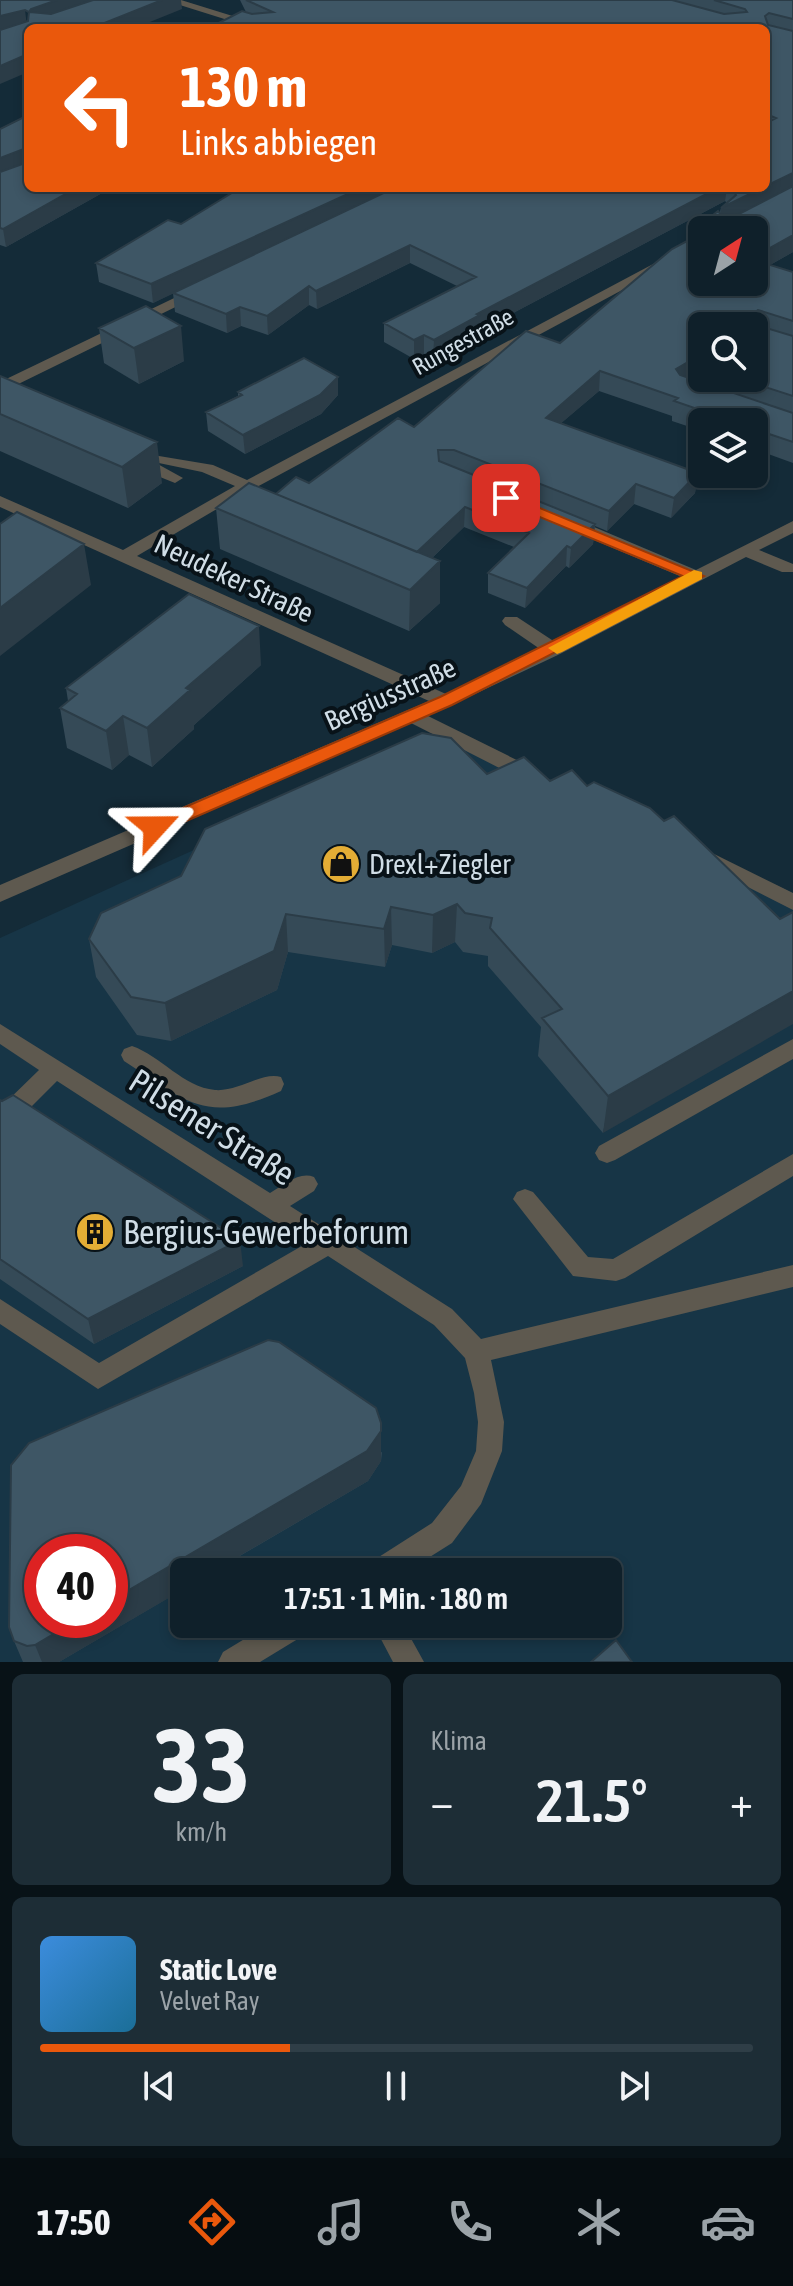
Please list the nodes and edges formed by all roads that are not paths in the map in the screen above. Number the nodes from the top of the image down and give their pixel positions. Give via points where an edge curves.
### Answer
1 (169, 0) edge
2 (251, 24) edge
3 (688, 250) edge
4 (214, 284) edge
5 (0, 388) edge
6 (175, 478) dead end
7 (248, 486) junction
8 (0, 501) edge
9 (550, 516) edge
10 (792, 527) edge
11 (746, 551) junction
12 (125, 556) junction
13 (788, 568) dead end
14 (696, 576) junction
15 (511, 621) dead end
16 (554, 650) junction
17 (446, 701) junction
18 (412, 716) junction
19 (555, 786) edge
20 (679, 844) edge
21 (0, 894) edge
22 (793, 902) edge
23 (0, 1033) edge
24 (793, 1048) edge
25 (132, 1055) dead end
26 (54, 1069) junction
27 (273, 1084) dead end
28 (8, 1115) edge
29 (607, 1153) dead end
30 (793, 1164) edge
31 (306, 1184) dead end
32 (525, 1199) dead end
33 (270, 1206) junction
34 (329, 1243) junction
35 (793, 1276) edge
36 (0, 1310) edge
37 (476, 1352) junction
38 (403, 1558) edge
39 (273, 1638) edge
40 (395, 1638) edge
41 (233, 1662) edge
42 (409, 1662) edge

1 - 2 street
3 - 7 street, Rungestraße
4 - 5 street
6 - 7 street via 146,466 140,453 207,468
7 - 12 street, Rungestraße via 229,503
8 - 12 street, Neudeker Straße
9 - 14 street
10 - 11 street, Bergiusstraße
11 - 13 street
11 - 14 street, Bergiusstraße
12 - 17 street, Neudeker Straße
14 - 16 street, Bergiusstraße
15 - 16 street
16 - 17 street, Bergiusstraße
17 - 18 street, Bergiusstraße
18 - 19 street
18 - 21 street, Bergiusstraße
20 - 22 street
23 - 26 street, Pilsener Straße
24 - 29 street
25 - 27 street via 203,1098 222,1103
26 - 28 street
26 - 33 street, Pilsener Straße
30 - 32 street via 616,1270 582,1268
31 - 33 street
33 - 34 street, Pilsener Straße
34 - 36 street via 98,1377
34 - 37 street, Pilsener Straße via 443,1317
35 - 37 street
37 - 38 street, Pilsener Straße via 491,1422 489,1451 471,1495 442,1533
39 - 41 street
40 - 42 street

